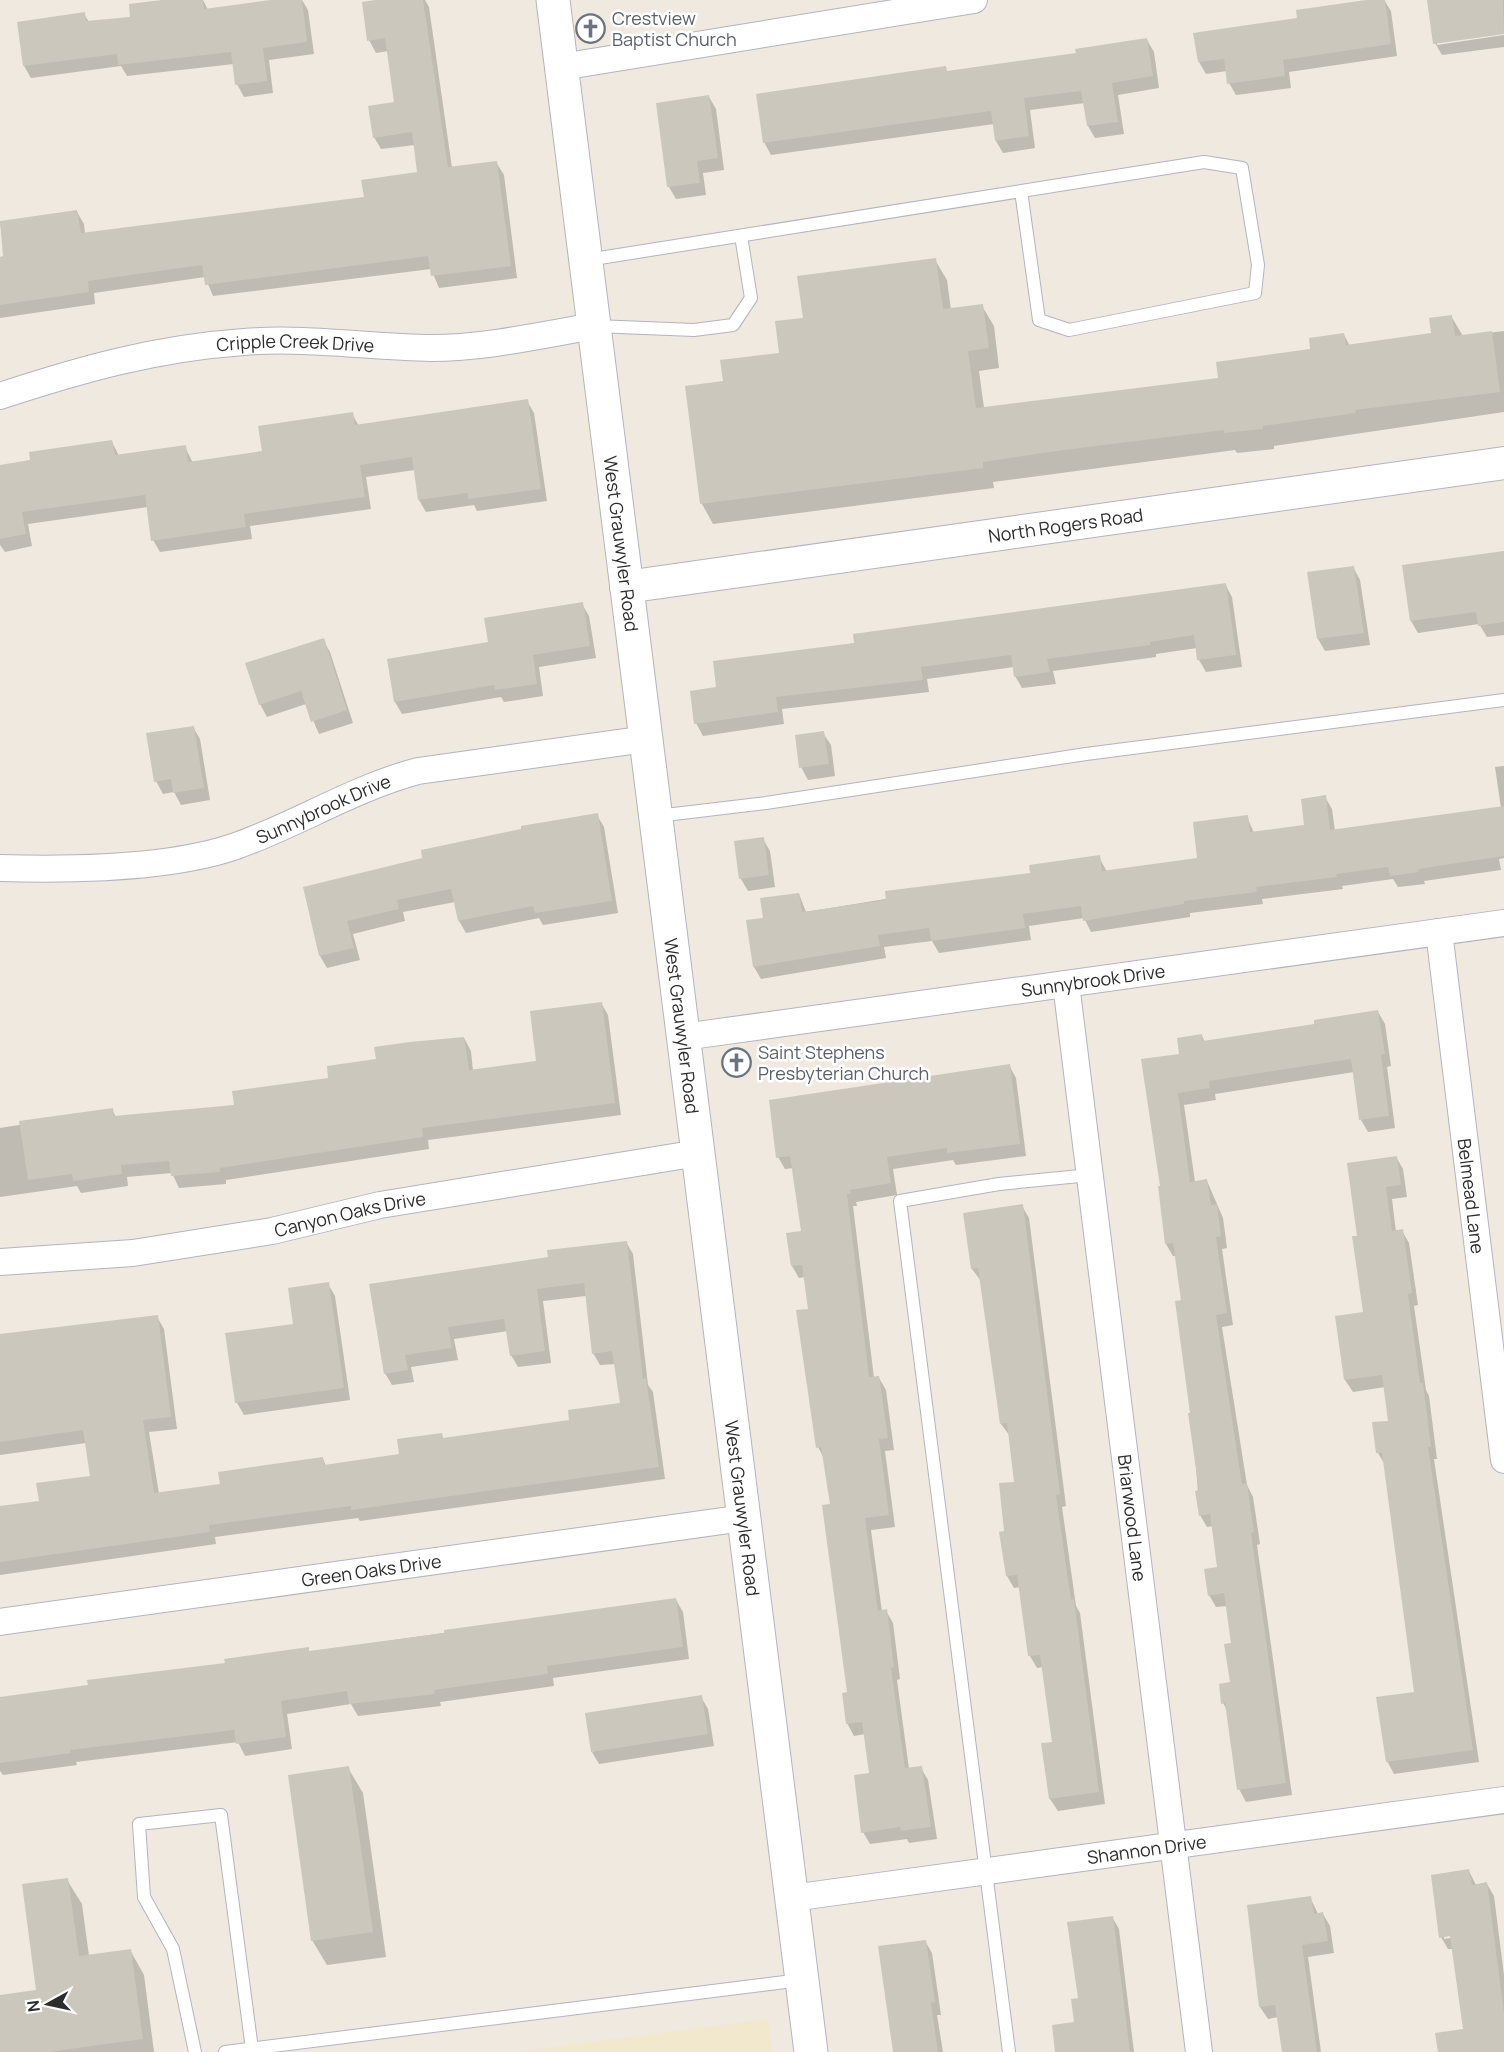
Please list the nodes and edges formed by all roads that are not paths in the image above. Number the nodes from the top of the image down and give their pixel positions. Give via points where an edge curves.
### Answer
1 (553, 0) edge
2 (974, 0) edge
3 (561, 67) junction
4 (1021, 191) junction
5 (741, 236) junction
6 (585, 261) junction
7 (594, 326) junction
8 (0, 396) edge
9 (1504, 463) edge
10 (626, 587) junction
11 (1504, 700) edge
12 (646, 739) junction
13 (656, 816) junction
14 (0, 868) edge
15 (1504, 923) edge
16 (1439, 932) junction
17 (1066, 984) junction
18 (683, 1037) junction
19 (698, 1153) junction
20 (1090, 1175) junction
21 (0, 1262) edge
22 (1504, 1460) edge
23 (744, 1518) junction
24 (0, 1622) edge
25 (1504, 1800) edge
26 (1172, 1845) junction
27 (987, 1871) junction
28 (792, 1898) junction
29 (802, 1980) junction
30 (252, 2049) junction
31 (195, 2052) edge
32 (225, 2052) edge
33 (812, 2052) edge
34 (1010, 2052) edge
35 (1199, 2052) edge

1 - 3 main road, West Grauwyler Road
2 - 3 street
3 - 6 main road, West Grauwyler Road
4 - 4 lane via 1204,162 1242,168 1258,265 1255,293 1069,330 1039,321
4 - 5 lane
5 - 6 lane
5 - 7 lane via 751,298 733,325 694,330
6 - 7 main road, West Grauwyler Road
7 - 8 street, Cripple Creek Drive via 433,348 271,340 178,349 83,368
7 - 10 main road, West Grauwyler Road
9 - 10 street, North Rogers Road
10 - 12 main road, West Grauwyler Road
11 - 13 lane via 1086,754
12 - 13 main road, West Grauwyler Road
12 - 14 street, Sunnybrook Drive via 409,773 382,780 287,826 235,846 174,861
13 - 18 main road, West Grauwyler Road
15 - 16 street, Sunnybrook Drive
16 - 17 street, Sunnybrook Drive
16 - 22 street, Belmead Lane
17 - 18 street, Sunnybrook Drive
17 - 20 street, Briarwood Lane
18 - 19 main road, West Grauwyler Road
19 - 21 street, Canyon Oaks Drive via 380,1205 272,1231 144,1252
19 - 23 main road, West Grauwyler Road
20 - 26 street, Briarwood Lane
20 - 27 lane via 999,1184 900,1201
23 - 24 street, Green Oaks Drive
23 - 28 main road, West Grauwyler Road
25 - 26 street, Shannon Drive
26 - 27 street, Shannon Drive
26 - 35 street, Briarwood Lane
27 - 28 street, Shannon Drive
27 - 34 lane
28 - 29 main road, West Grauwyler Road
29 - 30 lane
29 - 33 main road, West Grauwyler Road
30 - 31 lane via 221,1815 139,1824 144,1897 173,1949
30 - 32 lane

